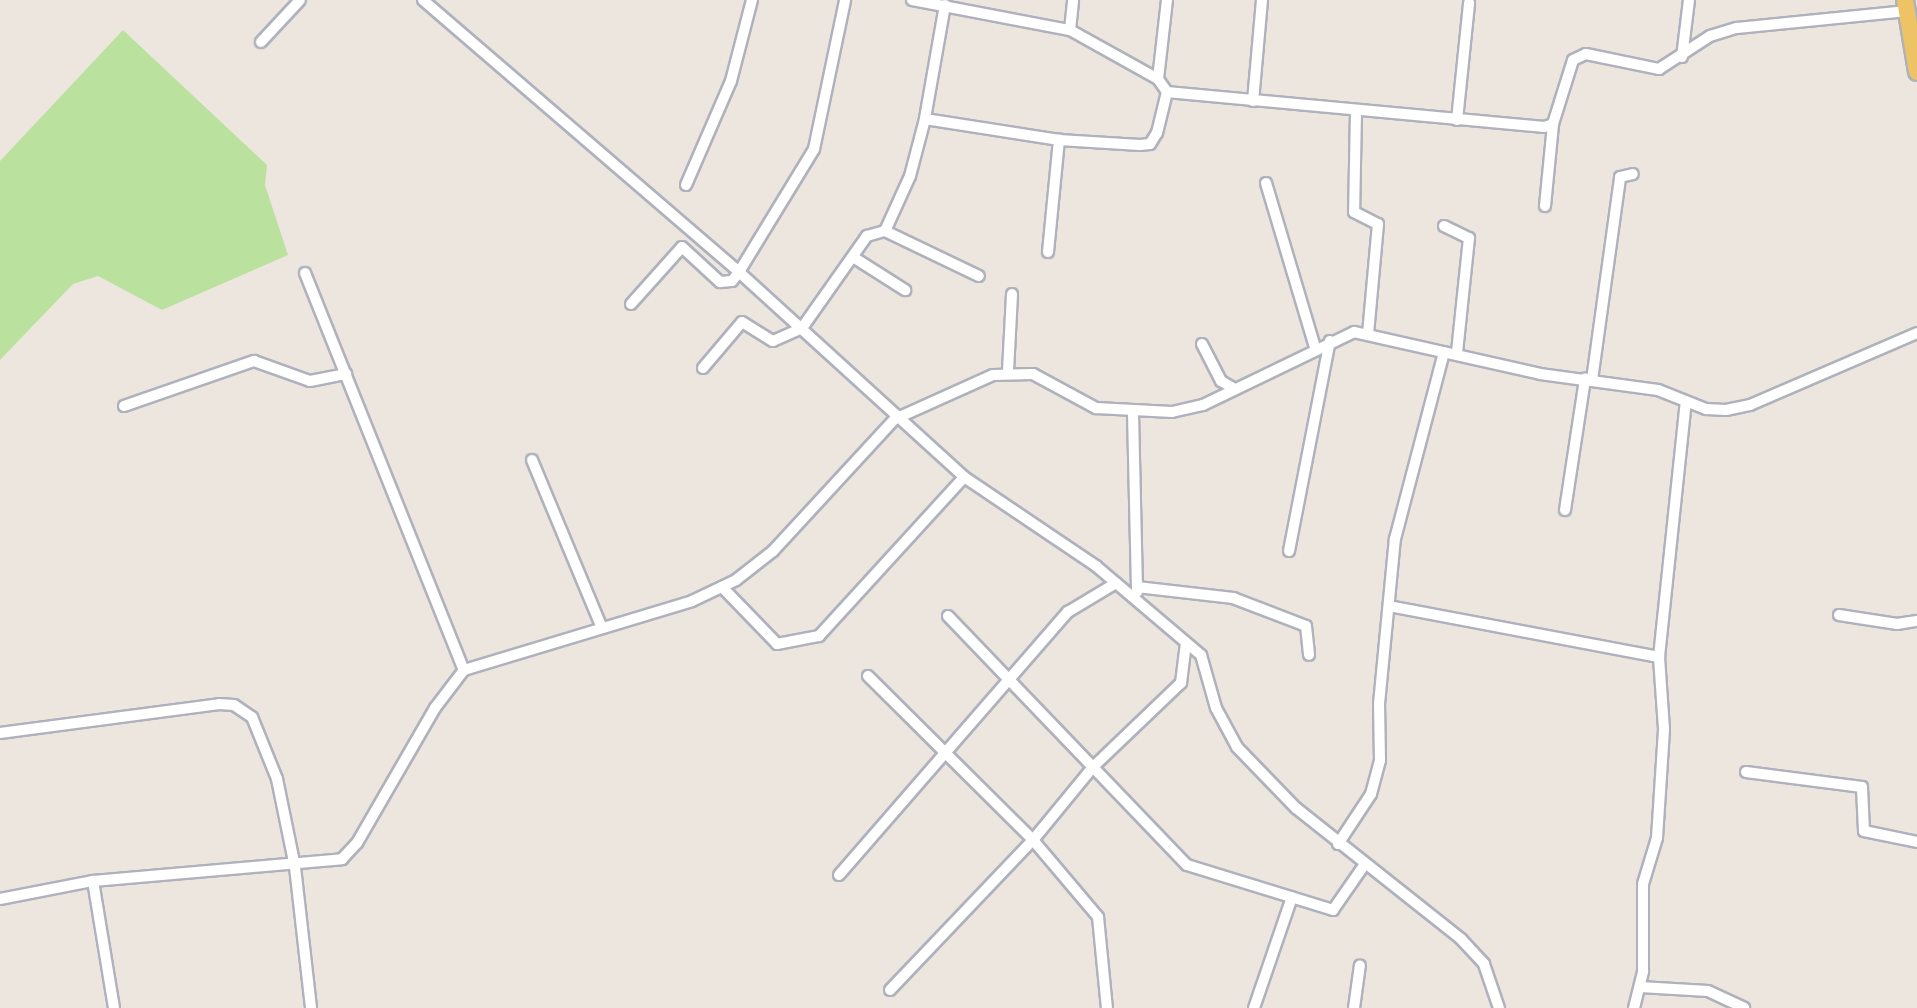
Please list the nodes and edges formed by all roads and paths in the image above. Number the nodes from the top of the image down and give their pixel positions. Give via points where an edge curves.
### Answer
1 (300, 0) edge
2 (423, 0) edge
3 (752, 0) edge
4 (845, 0) edge
5 (912, 0) edge
6 (1073, 0) edge
7 (1167, 0) edge
8 (1262, 0) edge
9 (1689, 0) edge
10 (1469, 3) dead end
11 (972, 4) edge
12 (945, 5) junction
13 (1906, 5) edge
14 (1070, 30) junction
15 (261, 42) dead end
16 (1682, 57) junction
17 (1917, 72) edge
18 (1158, 79) junction
19 (1167, 92) junction
20 (1253, 101) junction
21 (1356, 112) junction
22 (925, 119) junction
23 (1457, 120) junction
24 (1553, 124) junction
25 (1059, 140) junction
26 (1633, 174) dead end
27 (1266, 183) dead end
28 (686, 185) dead end
29 (1545, 206) dead end
30 (1444, 226) dead end
31 (885, 231) junction
32 (1048, 252) dead end
33 (853, 257) junction
34 (739, 272) junction
35 (305, 273) dead end
36 (979, 276) dead end
37 (905, 290) dead end
38 (1012, 295) dead end
39 (631, 304) dead end
40 (802, 328) junction
41 (1917, 333) edge
42 (1368, 334) junction
43 (1330, 341) junction
44 (1202, 344) dead end
45 (1315, 347) junction
46 (1444, 352) junction
47 (1457, 354) junction
48 (703, 368) dead end
49 (1008, 371) junction
50 (345, 374) junction
51 (1589, 379) junction
52 (1233, 388) junction
53 (1686, 401) junction
54 (124, 406) dead end
55 (1133, 413) junction
56 (895, 419) junction
57 (532, 460) dead end
58 (964, 477) junction
59 (1564, 510) dead end
60 (1289, 551) dead end
61 (1116, 583) junction
62 (722, 587) junction
63 (1137, 587) junction
64 (1137, 600) junction
65 (1389, 606) junction
66 (1839, 615) dead end
67 (948, 616) dead end
68 (1917, 621) edge
69 (602, 628) junction
70 (1186, 643) junction
71 (1309, 655) dead end
72 (1659, 657) junction
73 (464, 670) junction
74 (868, 676) dead end
75 (1009, 678) junction
76 (0, 733) edge
77 (943, 750) junction
78 (1093, 767) junction
79 (1746, 772) dead end
80 (1033, 840) junction
81 (1917, 842) edge
82 (1338, 844) junction
83 (1365, 864) junction
84 (295, 867) junction
85 (839, 875) dead end
86 (93, 881) junction
87 (1293, 897) junction
88 (0, 898) edge
89 (1360, 965) dead end
90 (1640, 987) junction
91 (890, 990) dead end
92 (114, 1008) edge
93 (311, 1008) edge
94 (1107, 1008) edge
95 (1254, 1008) edge
96 (1354, 1008) edge
97 (1499, 1008) edge
98 (1634, 1008) edge
99 (1744, 1008) edge

1 - 15 street
2 - 34 street
3 - 28 street via 731,81 704,154
4 - 34 street via 814,149
5 - 12 street
6 - 14 street
7 - 18 street
8 - 20 street
9 - 16 street
10 - 23 street
11 - 12 street
11 - 14 street
12 - 22 street
13 - 16 street via 1737,28 1710,36
13 - 17 main road
14 - 18 street
16 - 24 street via 1659,69 1586,54 1573,60
18 - 19 street
19 - 20 street
19 - 25 street via 1150,144
20 - 21 street
21 - 23 street
21 - 42 street via 1354,212 1378,224
22 - 25 street
22 - 31 street via 910,176
23 - 24 street
24 - 29 street
25 - 32 street
26 - 51 street via 1620,177
27 - 45 street
30 - 47 street via 1469,238
31 - 33 street via 873,231
31 - 36 street
33 - 37 street
33 - 40 street
34 - 39 street via 732,281 720,282 682,247
34 - 40 street
35 - 50 street
38 - 49 street
40 - 48 street via 773,341 742,322
40 - 56 street
41 - 53 street via 1750,405 1716,410
42 - 43 street via 1354,332
42 - 46 street
43 - 45 street
43 - 60 street
44 - 52 street via 1221,381
45 - 52 street
46 - 47 street
46 - 65 street via 1395,539
47 - 51 street
49 - 55 street via 1033,374 1096,408
49 - 56 street
50 - 54 street via 310,380 254,361
50 - 73 street
51 - 53 street via 1658,390
51 - 59 street
52 - 55 street via 1203,405
53 - 72 street
55 - 63 street
56 - 58 street
56 - 62 street via 773,551
57 - 69 street
58 - 61 street
58 - 62 street via 820,636 777,644
61 - 64 street
61 - 75 street via 1081,599
62 - 69 street
63 - 64 street
63 - 71 street via 1233,598 1306,626
64 - 70 street
65 - 72 street
65 - 82 street via 1380,761 1371,794
66 - 68 street via 1897,624
67 - 75 street
69 - 73 street
70 - 78 street via 1181,683
70 - 82 street via 1201,655 1216,708 1237,747
72 - 90 street via 1664,729 1657,838 1640,910
73 - 84 street via 435,708 357,843 342,859
74 - 77 street
75 - 77 street
75 - 78 street
76 - 84 street via 234,705 251,717 263,736
77 - 80 street
77 - 85 street
78 - 80 street
78 - 87 street via 1187,865
79 - 81 street via 1862,787 1864,831
80 - 91 street
80 - 94 street via 1098,917
82 - 83 street
83 - 87 street via 1333,909
83 - 97 street via 1484,964
84 - 86 street
84 - 93 street
86 - 88 street
86 - 92 street
87 - 95 street
89 - 96 street
90 - 98 street
90 - 99 street via 1708,991

